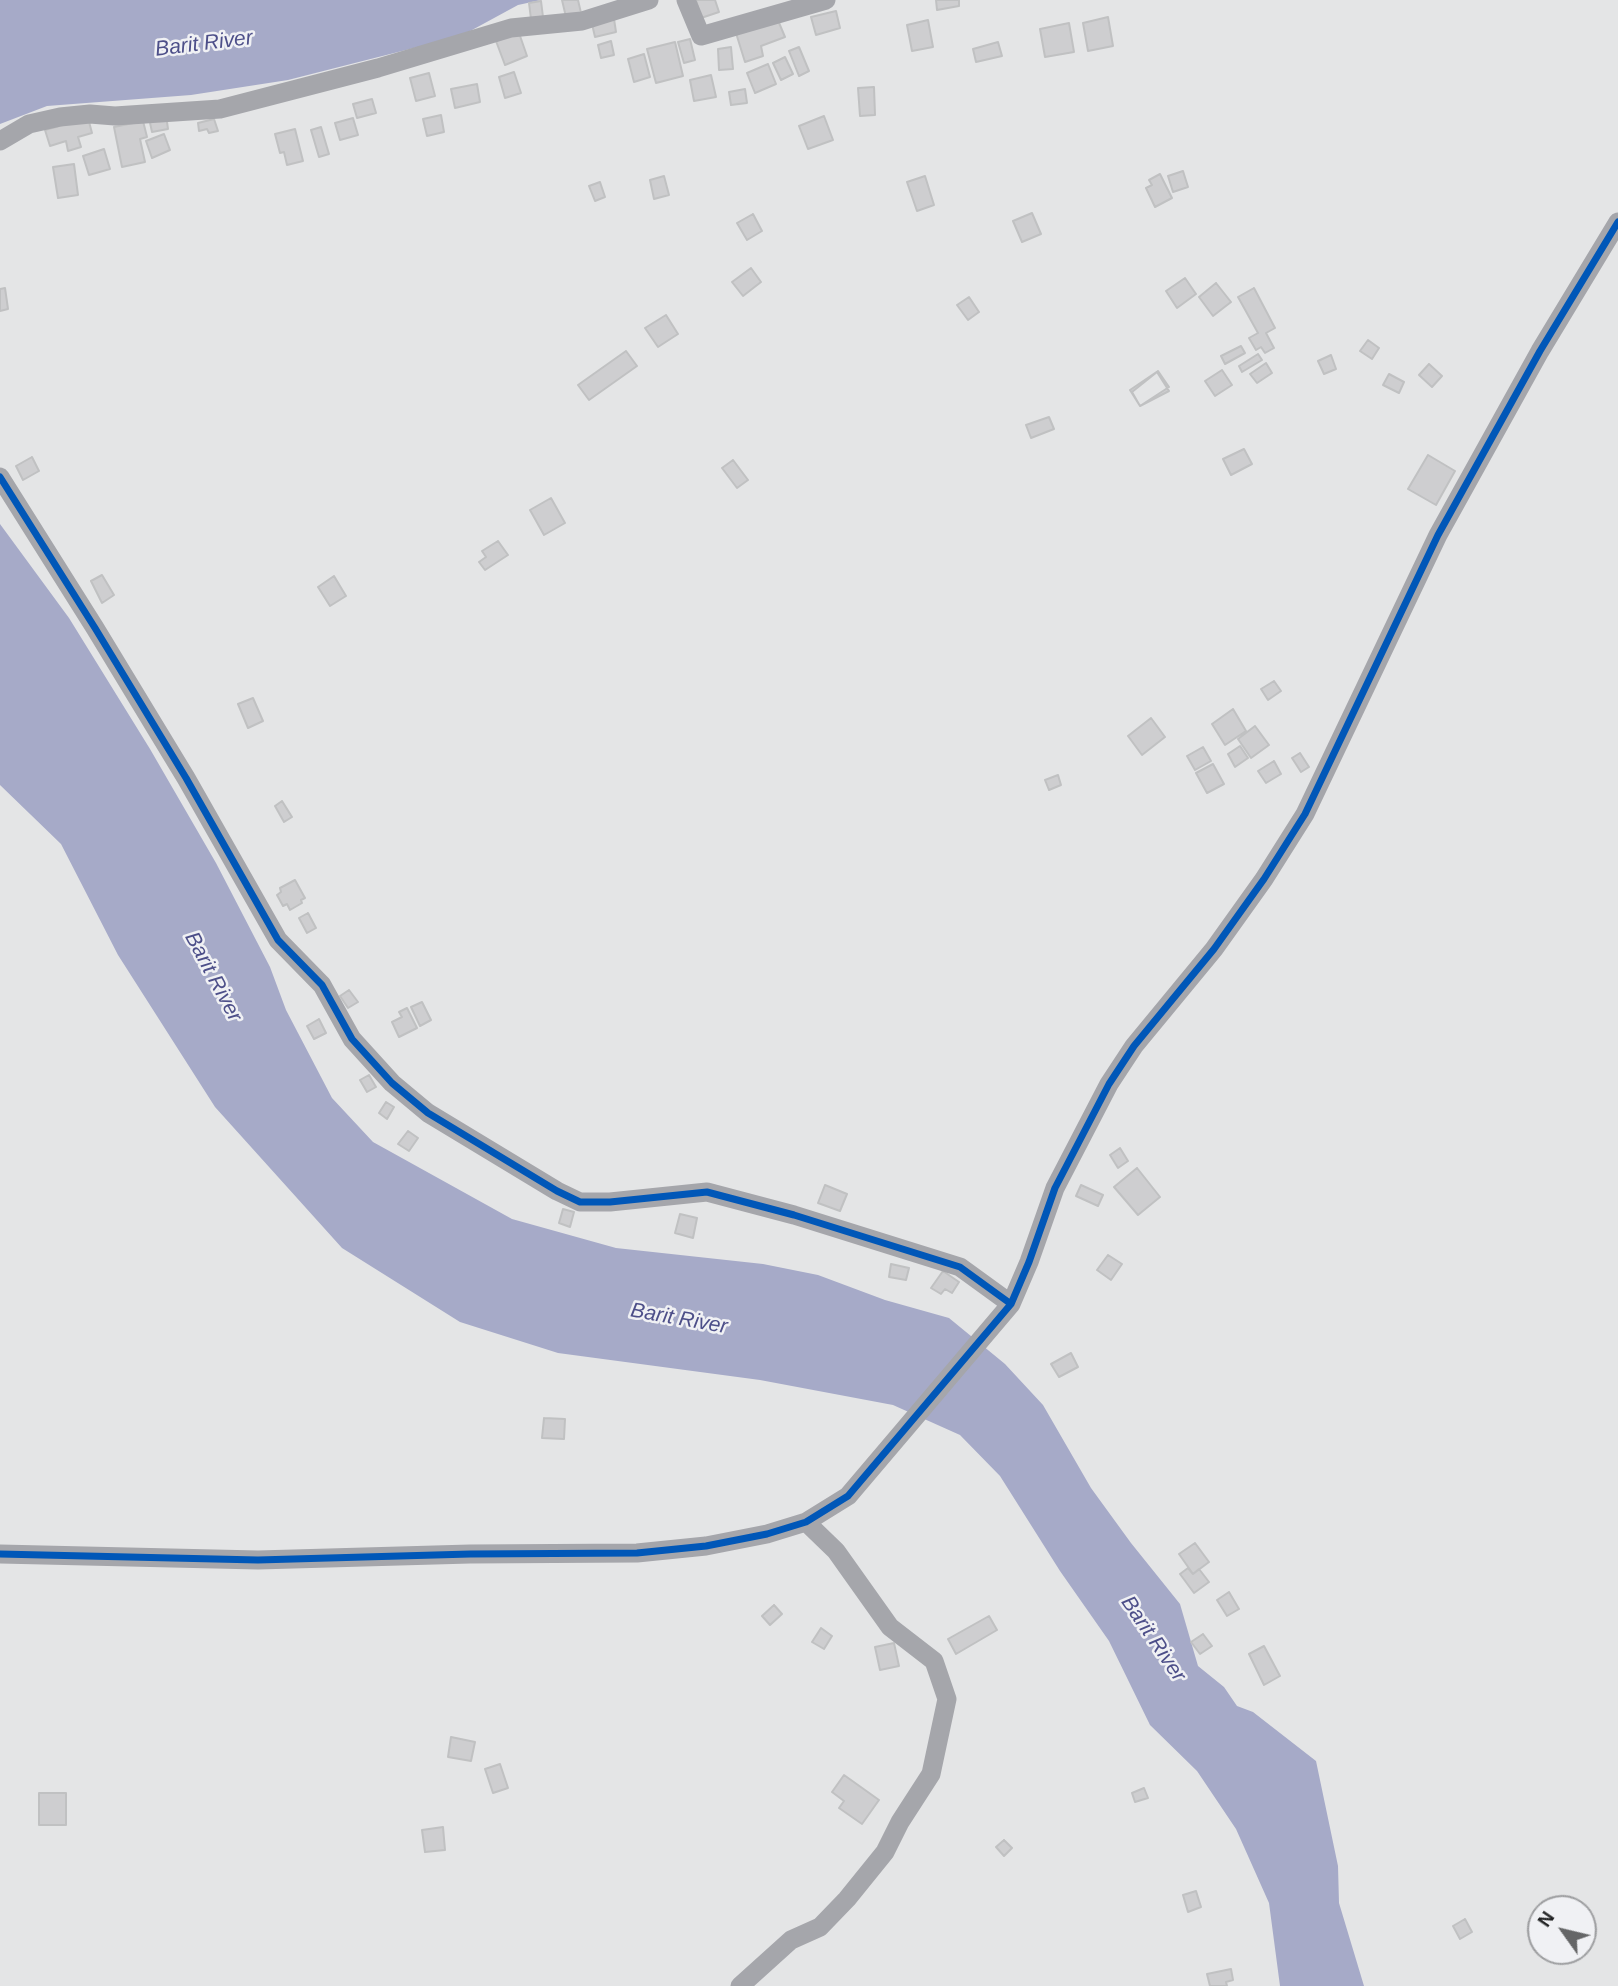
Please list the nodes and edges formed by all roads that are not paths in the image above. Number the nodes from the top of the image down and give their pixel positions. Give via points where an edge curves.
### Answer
1 (649, 0) edge
2 (686, 0) edge
3 (826, 0) edge
4 (0, 141) edge
5 (1618, 222) edge
6 (0, 477) edge
7 (1011, 1304) junction
8 (806, 1522) junction
9 (0, 1554) edge
10 (740, 1986) edge

1 - 4 street via 582,21 511,27 220,109 60,117 29,124
2 - 3 street via 701,36
5 - 7 street via 1438,535 1305,814 1214,949 1134,1046 1102,1095 1055,1188
6 - 7 street via 109,651 278,940 322,985 352,1040 401,1091 428,1113 580,1202 707,1192 794,1214 960,1268
7 - 8 street via 848,1496
8 - 9 street via 706,1546 637,1553 258,1560
8 - 10 street via 836,1551 890,1626 934,1661 947,1699 931,1774 885,1852 820,1927 791,1940

